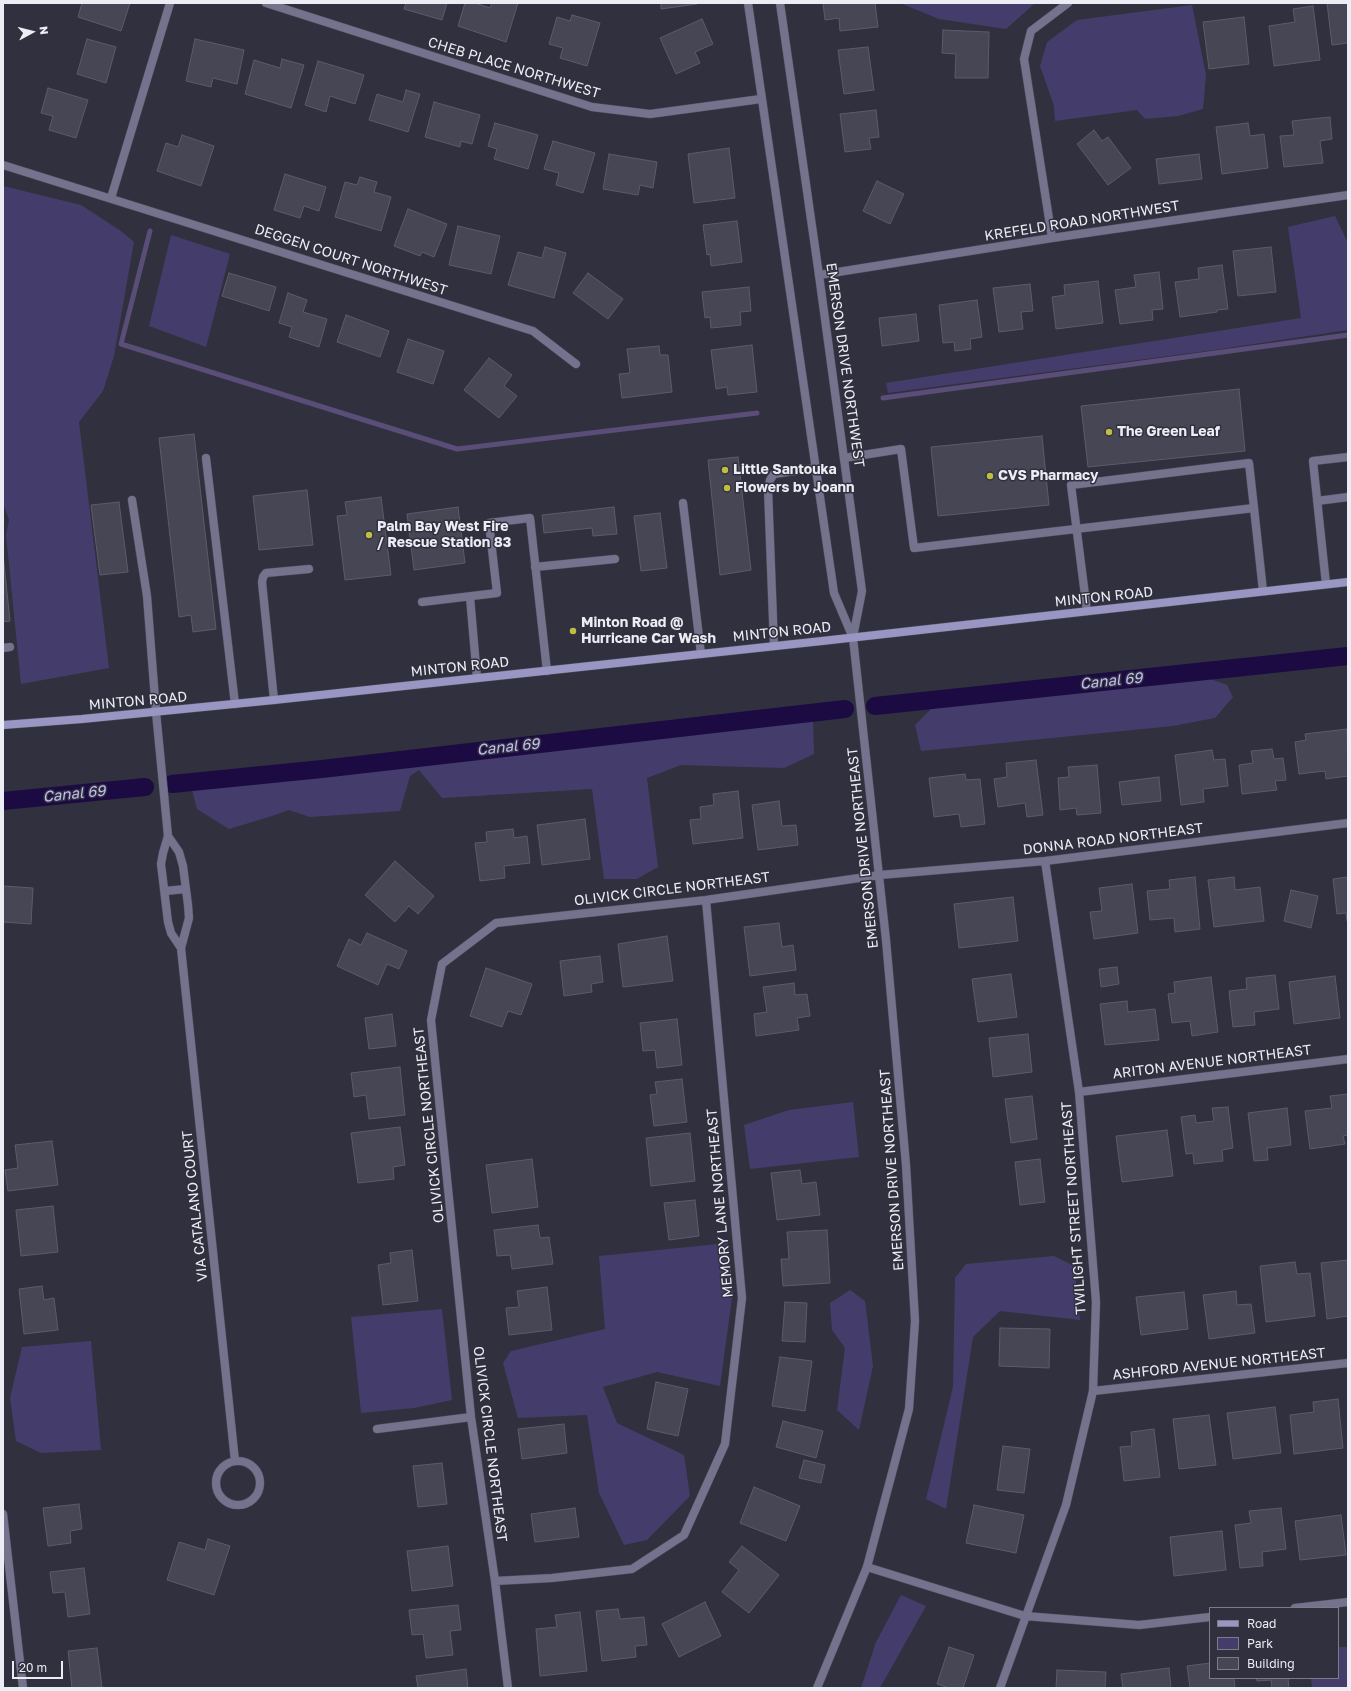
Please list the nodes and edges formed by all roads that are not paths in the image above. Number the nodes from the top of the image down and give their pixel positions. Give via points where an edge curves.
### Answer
1 (170, 3) edge
2 (266, 3) edge
3 (748, 3) edge
4 (780, 3) edge
5 (1068, 3) edge
6 (761, 99) junction
7 (3, 164) edge
8 (1348, 195) edge
9 (111, 198) junction
10 (1052, 238) junction
11 (819, 275) junction
12 (576, 364) dead end
13 (1348, 457) edge
14 (206, 458) dead end
15 (844, 458) junction
16 (816, 468) junction
17 (1348, 497) edge
18 (132, 500) dead end
19 (1317, 501) junction
20 (683, 503) dead end
21 (1254, 508) junction
22 (1077, 529) junction
23 (615, 559) dead end
24 (535, 567) junction
25 (309, 568) dead end
26 (1348, 582) edge
27 (1326, 584) junction
28 (1263, 591) junction
29 (470, 597) junction
30 (422, 602) dead end
31 (1087, 611) junction
32 (853, 638) junction
33 (774, 646) junction
34 (701, 654) junction
35 (547, 671) junction
36 (477, 678) junction
37 (274, 700) junction
38 (235, 704) junction
39 (156, 712) junction
40 (3, 724) edge
41 (1348, 823) edge
42 (168, 836) junction
43 (1045, 862) junction
44 (880, 876) junction
45 (186, 889) junction
46 (165, 891) junction
47 (706, 900) junction
48 (181, 948) junction
49 (1348, 1058) edge
50 (1079, 1092) junction
51 (1348, 1364) edge
52 (1093, 1391) junction
53 (471, 1417) junction
54 (377, 1429) dead end
55 (235, 1461) junction
56 (3, 1514) edge
57 (867, 1567) junction
58 (495, 1581) junction
59 (1348, 1602) edge
60 (1304, 1607) edge
61 (1025, 1616) junction
62 (1209, 1617) edge
63 (23, 1688) edge
64 (508, 1688) edge
65 (817, 1688) edge
66 (1000, 1688) edge

1 - 9 street
2 - 6 street, CHEB PLACE NORTHWEST via 592,107 650,114
3 - 6 street
4 - 11 street, EMERSON DRIVE NORTHWEST
5 - 10 street via 1031,31 1024,59
6 - 16 street
7 - 9 street, DEGGEN COURT NORTHWEST
8 - 10 street, KREFELD ROAD NORTHWEST
9 - 12 street, DEGGEN COURT NORTHWEST via 533,331
10 - 11 street, KREFELD ROAD NORTHWEST
11 - 15 street, EMERSON DRIVE NORTHWEST
13 - 19 street via 1313,461
14 - 38 street
15 - 22 street via 901,449 914,548
15 - 32 street, EMERSON DRIVE NORTHWEST via 862,591
16 - 32 street via 834,593
16 - 33 street via 774,474 770,480 768,489
17 - 19 street
18 - 39 street, VIA CATALANO COURT via 147,596
19 - 27 street
20 - 34 street
21 - 22 street
21 - 22 street via 1249,463 1071,485
21 - 28 street
22 - 31 street
23 - 24 street
24 - 29 street via 530,518 489,523 496,593
24 - 35 street
25 - 37 street via 266,573 263,577
26 - 27 main road, MINTON ROAD
27 - 28 main road, MINTON ROAD
28 - 31 main road, MINTON ROAD
29 - 30 street
29 - 36 street
31 - 32 main road, MINTON ROAD
32 - 33 main road, MINTON ROAD
32 - 44 street, EMERSON DRIVE NORTHEAST
33 - 34 main road, MINTON ROAD
34 - 35 main road, MINTON ROAD
35 - 36 main road, MINTON ROAD
36 - 37 main road, MINTON ROAD
37 - 38 main road, MINTON ROAD
38 - 39 main road, MINTON ROAD
39 - 40 main road, MINTON ROAD
39 - 42 street, VIA CATALANO COURT
41 - 43 street, DONNA ROAD NORTHEAST
42 - 45 street, VIA CATALANO COURT via 179,852
42 - 46 street, VIA CATALANO COURT via 161,864
43 - 44 street, DONNA ROAD NORTHEAST
43 - 50 street, TWILIGHT STREET NORTHEAST
44 - 47 street, OLIVICK CIRCLE NORTHEAST
44 - 57 street, EMERSON DRIVE NORTHEAST via 906,1165 914,1321 909,1409
45 - 46 street
45 - 48 street, VIA CATALANO COURT via 189,918
46 - 48 street, VIA CATALANO COURT via 171,933
47 - 53 street, OLIVICK CIRCLE NORTHEAST via 496,923 442,964 431,1020
47 - 58 street, MEMORY LANE NORTHEAST via 742,1298 725,1444 684,1535 632,1569
48 - 55 street, VIA CATALANO COURT
49 - 50 street, ARITON AVENUE NORTHEAST
50 - 52 street, TWILIGHT STREET NORTHEAST via 1096,1302
51 - 52 street, ASHFORD AVENUE NORTHEAST
52 - 61 street, TWILIGHT STREET NORTHEAST via 1066,1505
53 - 54 street
53 - 58 street, OLIVICK CIRCLE NORTHEAST
55 - 55 street via 222,1468 216,1481 217,1488 224,1500 238,1505 245,1504 256,1495 260,1481 258,1474 249,1464
56 - 63 street
57 - 61 street
57 - 65 street, EMERSON DRIVE NORTHEAST
58 - 64 street, OLIVICK CIRCLE NORTHEAST
59 - 60 street
61 - 62 street via 1139,1625
61 - 66 street, TWILIGHT STREET NORTHEAST

